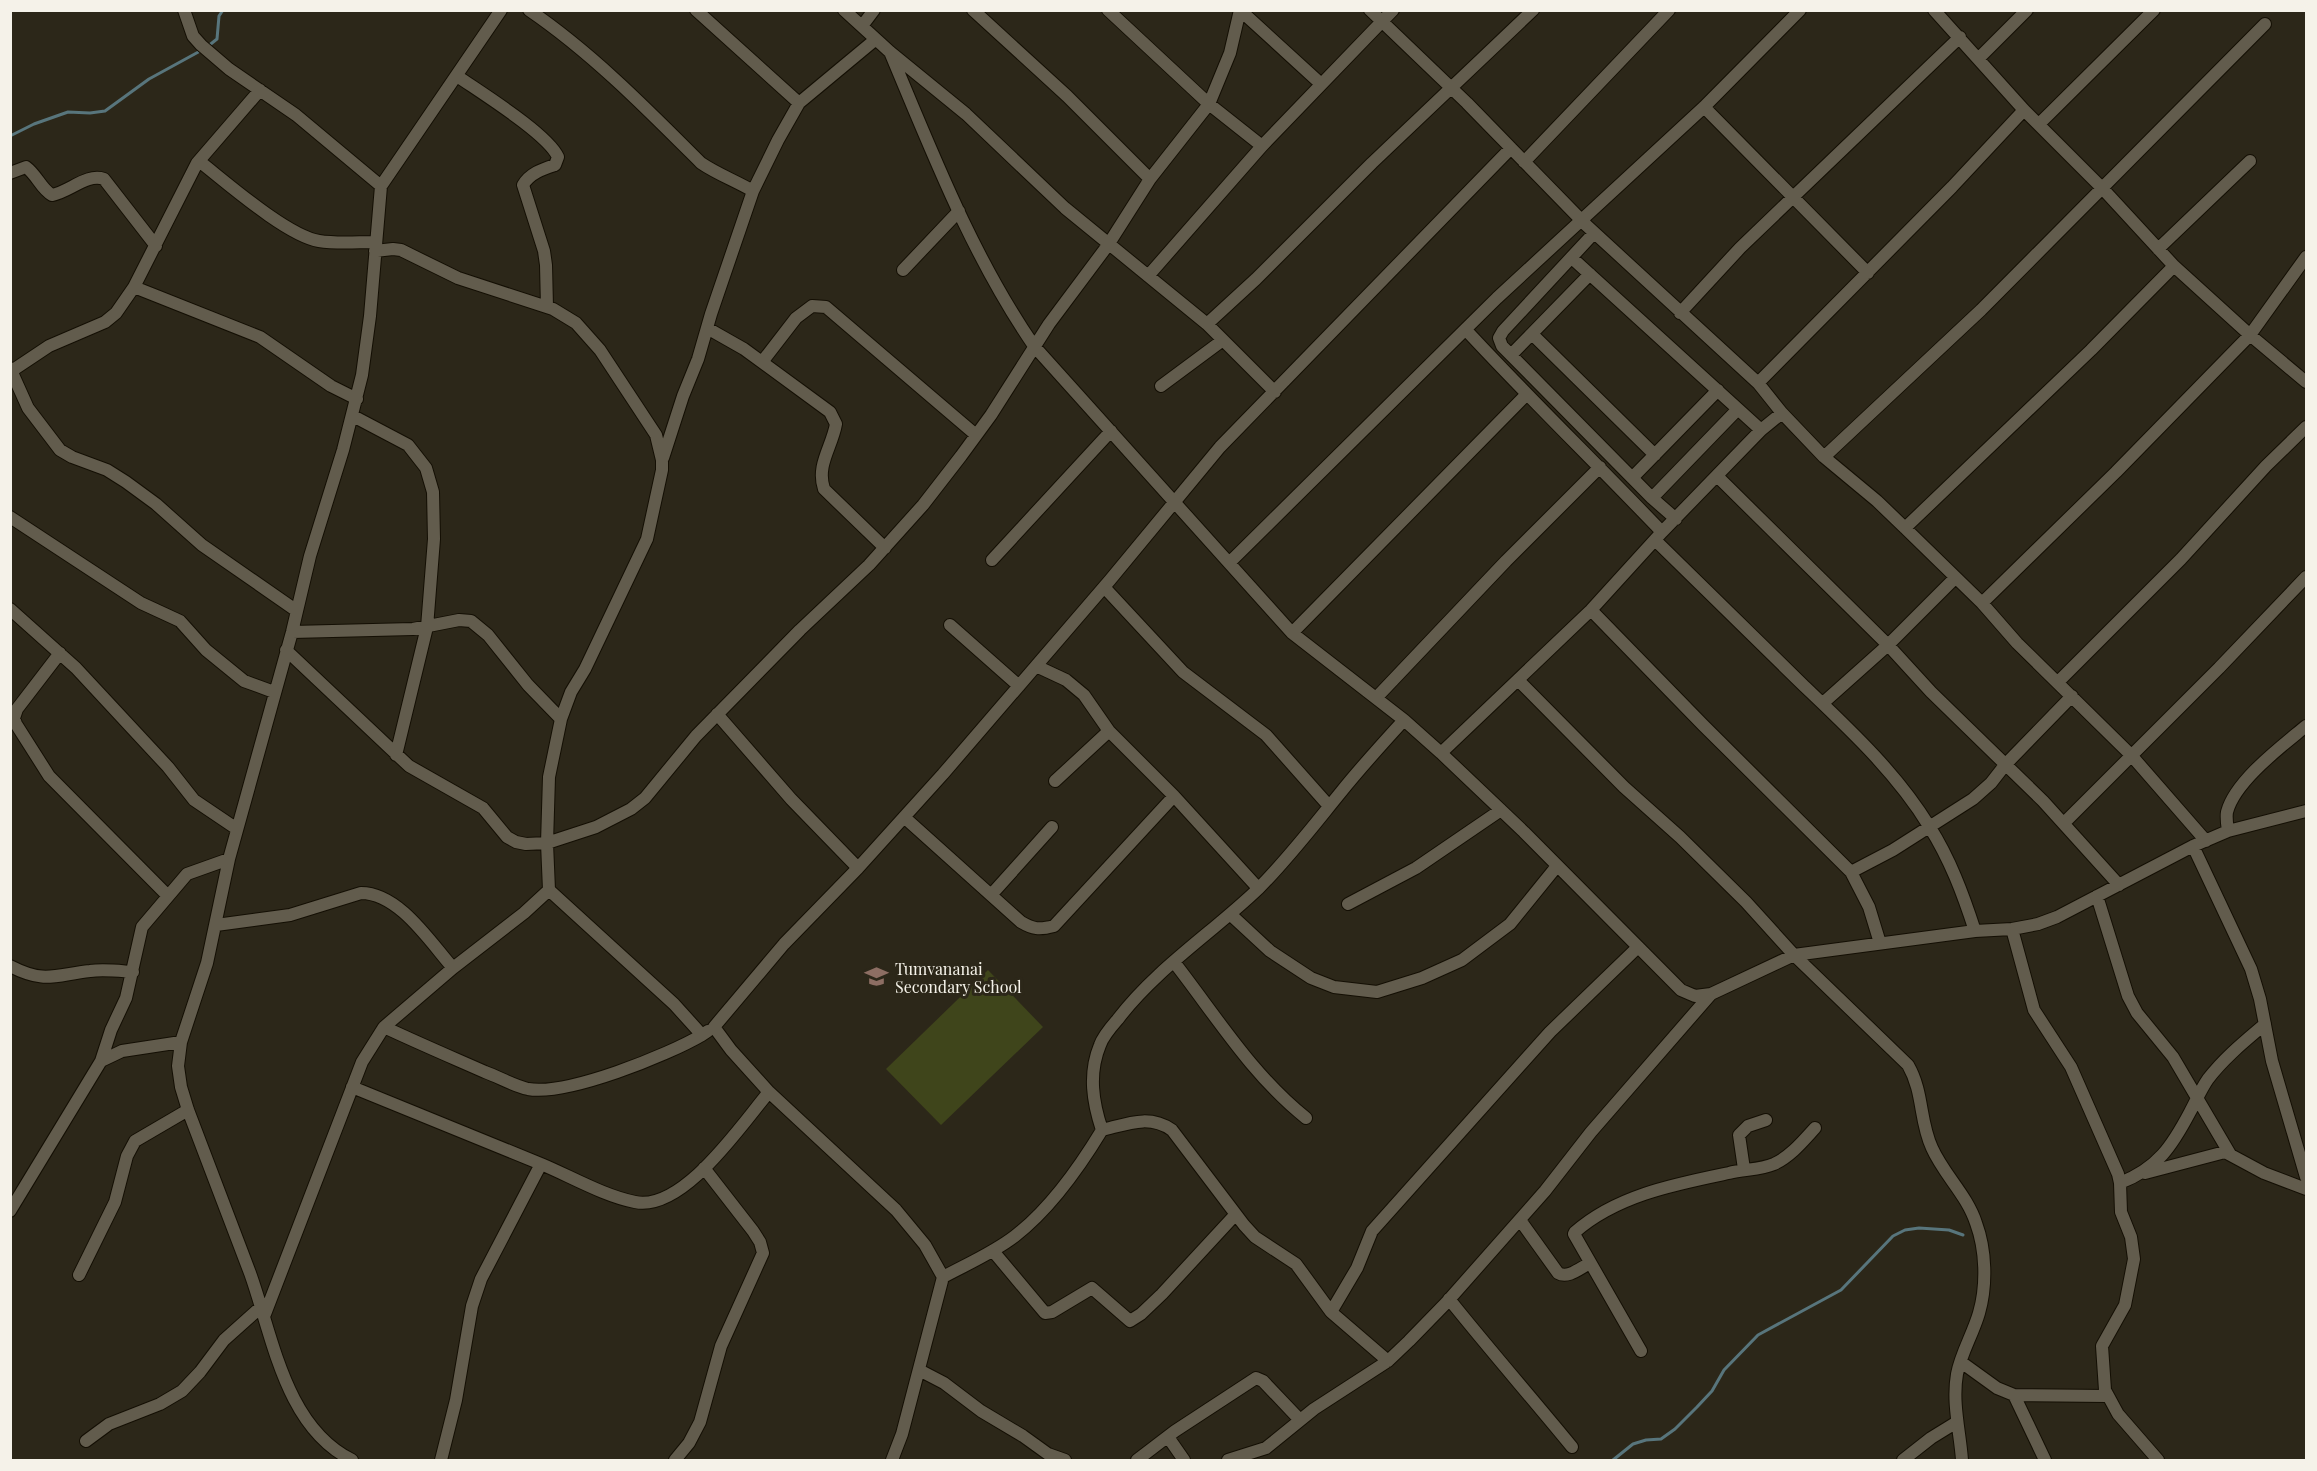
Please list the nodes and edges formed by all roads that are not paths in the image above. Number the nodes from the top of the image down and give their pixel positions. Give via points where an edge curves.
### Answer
1 (184, 10) edge
2 (501, 10) edge
3 (529, 10) edge
4 (696, 10) edge
5 (844, 10) edge
6 (874, 10) edge
7 (974, 10) edge
8 (1108, 10) edge
9 (1240, 10) edge
10 (1370, 10) edge
11 (1393, 10) edge
12 (1533, 10) edge
13 (1669, 10) edge
14 (1800, 10) edge
15 (1934, 10) edge
16 (2027, 10) edge
17 (2154, 10) edge
18 (1382, 22) junction
19 (2265, 24) dead end
20 (862, 26) junction
21 (1960, 37) junction
22 (876, 39) junction
23 (890, 52) junction
24 (1979, 58) junction
25 (457, 76) junction
26 (1321, 84) junction
27 (1451, 88) junction
28 (260, 90) junction
29 (799, 103) junction
30 (1209, 104) junction
31 (1704, 107) junction
32 (2024, 110) junction
33 (2039, 124) junction
34 (1262, 146) junction
35 (1511, 148) junction
36 (199, 160) junction
37 (2250, 161) dead end
38 (1524, 162) junction
39 (10, 172) edge
40 (1149, 179) junction
41 (381, 186) junction
42 (2103, 189) junction
43 (753, 191) junction
44 (1793, 196) junction
45 (959, 211) junction
46 (1580, 219) junction
47 (1594, 233) junction
48 (1108, 245) junction
49 (156, 246) junction
50 (375, 247) junction
51 (2158, 249) junction
52 (2307, 257) edge
53 (1572, 258) junction
54 (2174, 266) junction
55 (903, 270) dead end
56 (1868, 273) junction
57 (1590, 274) junction
58 (1148, 276) junction
59 (134, 287) junction
60 (547, 307) junction
61 (1680, 313) junction
62 (1207, 324) junction
63 (707, 328) junction
64 (1466, 330) junction
65 (1532, 334) junction
66 (2250, 334) junction
67 (1223, 340) junction
68 (1034, 346) junction
69 (1511, 355) junction
70 (762, 362) junction
71 (11, 370) edge
72 (2307, 382) edge
73 (1758, 384) junction
74 (1161, 386) dead end
75 (1718, 390) junction
76 (1275, 392) junction
77 (1526, 395) junction
78 (357, 399) junction
79 (1738, 409) junction
80 (1782, 413) junction
81 (352, 416) junction
82 (2307, 427) edge
83 (1761, 430) junction
84 (1111, 431) junction
85 (976, 435) junction
86 (1655, 455) junction
87 (1824, 457) junction
88 (662, 460) junction
89 (1600, 467) junction
90 (1718, 477) junction
91 (1632, 478) junction
92 (1652, 498) junction
93 (1175, 501) junction
94 (10, 517) edge
95 (1676, 519) junction
96 (1905, 528) junction
97 (1659, 536) junction
98 (885, 548) junction
99 (992, 560) dead end
100 (1229, 564) junction
101 (2307, 577) edge
102 (1955, 578) junction
103 (1104, 587) junction
104 (1982, 603) junction
105 (10, 609) edge
106 (1591, 610) junction
107 (297, 611) junction
108 (950, 625) dead end
109 (427, 627) junction
110 (292, 632) junction
111 (1292, 633) junction
112 (1888, 645) junction
113 (286, 650) junction
114 (60, 653) junction
115 (1036, 666) junction
116 (1518, 680) junction
117 (2058, 682) junction
118 (1019, 686) junction
119 (274, 692) junction
120 (2072, 696) junction
121 (1376, 698) junction
122 (1823, 703) junction
123 (717, 714) junction
124 (561, 719) junction
125 (1404, 720) junction
126 (2307, 726) edge
127 (1109, 731) junction
128 (1442, 753) junction
129 (396, 755) junction
130 (2131, 755) junction
131 (2005, 765) junction
132 (1055, 781) dead end
133 (1174, 796) junction
134 (1329, 806) junction
135 (1502, 810) junction
136 (2307, 811) edge
137 (904, 817) junction
138 (2064, 823) junction
139 (1929, 826) junction
140 (1052, 827) dead end
141 (237, 829) junction
142 (2228, 831) junction
143 (2206, 841) junction
144 (547, 843) junction
145 (2193, 846) junction
146 (229, 859) junction
147 (1557, 866) junction
148 (858, 868) junction
149 (1851, 872) junction
150 (2119, 885) junction
151 (1258, 888) junction
152 (549, 890) junction
153 (991, 895) junction
154 (168, 896) junction
155 (2097, 896) junction
156 (1348, 904) dead end
157 (1230, 914) junction
158 (216, 925) junction
159 (2012, 929) junction
160 (1976, 931) junction
161 (1880, 943) junction
162 (1637, 948) junction
163 (1794, 955) junction
164 (1174, 962) junction
165 (10, 966) edge
166 (453, 968) junction
167 (134, 972) junction
168 (1710, 994) junction
169 (2265, 1024) junction
170 (384, 1027) junction
171 (714, 1027) junction
172 (702, 1035) junction
173 (181, 1042) junction
174 (101, 1062) junction
175 (352, 1087) junction
176 (769, 1092) junction
177 (2198, 1096) junction
178 (188, 1110) junction
179 (1306, 1118) dead end
180 (1766, 1120) dead end
181 (1815, 1128) dead end
182 (1102, 1130) junction
183 (2230, 1154) junction
184 (540, 1164) junction
185 (704, 1168) junction
186 (1744, 1169) junction
187 (2138, 1175) junction
188 (2307, 1177) edge
189 (2120, 1183) junction
190 (2307, 1189) edge
191 (10, 1211) edge
192 (1235, 1215) junction
193 (1520, 1220) junction
194 (993, 1251) junction
195 (1590, 1263) junction
196 (79, 1275) dead end
197 (943, 1277) junction
198 (1449, 1299) junction
199 (263, 1310) junction
200 (1331, 1312) junction
201 (1641, 1351) dead end
202 (1388, 1361) junction
203 (1961, 1362) junction
204 (919, 1370) junction
205 (2014, 1395) junction
206 (2107, 1396) junction
207 (1300, 1420) junction
208 (1957, 1422) junction
209 (1167, 1437) junction
210 (86, 1440) dead end
211 (1572, 1447) dead end
212 (1260, 1456) edge
213 (352, 1461) edge
214 (441, 1461) edge
215 (675, 1461) edge
216 (892, 1461) edge
217 (1065, 1461) edge
218 (1137, 1461) edge
219 (1184, 1461) edge
220 (1228, 1461) edge
221 (1903, 1461) edge
222 (1962, 1461) edge
223 (2045, 1461) edge
224 (2158, 1461) edge

1 - 28 street via 193,36 201,45
2 - 25 street
3 - 43 street via 614,80 701,163
4 - 29 street
5 - 20 street
6 - 20 street
7 - 40 street
8 - 30 street
9 - 26 street
9 - 30 street via 1230,53
10 - 18 street
11 - 18 street
12 - 27 street
13 - 38 street
14 - 31 street
15 - 21 street
16 - 24 street
17 - 33 street
18 - 26 street
18 - 27 street
19 - 42 street
20 - 22 street
21 - 24 street
21 - 44 street
22 - 23 street
22 - 29 street
23 - 45 street
23 - 48 street via 966,114
24 - 32 street
25 - 41 street
25 - 60 street via 534,132 558,157 555,165 538,171 523,184 544,251
26 - 34 street
27 - 35 street
27 - 62 street
28 - 36 street
28 - 41 street
29 - 43 street
30 - 34 street
30 - 40 street
31 - 44 street
31 - 46 street
32 - 33 street
32 - 56 street
33 - 42 street
34 - 58 street
35 - 38 street
35 - 76 street
36 - 49 street
36 - 50 street via 266,213 308,238
37 - 51 street
38 - 46 street
39 - 49 street via 26,167 52,195 92,177 104,178
40 - 48 street
41 - 50 street
42 - 51 street
42 - 87 street
43 - 63 street
44 - 56 street
44 - 61 street
45 - 55 street
45 - 68 street via 1010,311
46 - 47 street
46 - 64 street
47 - 53 street
47 - 61 street
48 - 58 street
48 - 68 street
49 - 59 street
50 - 60 street via 401,250 458,278
50 - 78 street via 368,334
51 - 54 street
52 - 66 street
53 - 57 street
53 - 69 street via 1503,331 1499,338
54 - 66 street
54 - 96 street
56 - 73 street
57 - 65 street
57 - 75 street
58 - 62 street
59 - 71 street via 111,318 49,346
59 - 78 street via 260,337 331,386
60 - 88 street via 576,323 600,350 656,435
61 - 73 street
62 - 67 street
63 - 70 street
63 - 88 street
64 - 77 street
64 - 100 street
65 - 69 street
65 - 86 street
66 - 72 street
66 - 104 street via 2132,457
67 - 74 street
67 - 76 street
68 - 84 street
68 - 85 street
69 - 91 street
70 - 85 street via 796,318 812,306 826,307
70 - 98 street via 833,416 836,428 822,467 824,489
71 - 107 street via 28,408 60,450 126,482 202,545
73 - 80 street
75 - 79 street
75 - 86 street
76 - 93 street via 1220,447
77 - 89 street
77 - 111 street
78 - 81 street
79 - 83 street
79 - 92 street
80 - 83 street
80 - 87 street
81 - 107 street
81 - 109 street via 408,446 430,478 434,539
82 - 117 street
83 - 90 street
84 - 93 street
84 - 99 street
85 - 98 street
86 - 91 street
87 - 96 street
88 - 124 street via 647,539
89 - 97 street
89 - 121 street
90 - 95 street
90 - 112 street
91 - 92 street
92 - 95 street
93 - 100 street
93 - 103 street
94 - 119 street via 141,603 180,621 206,650 244,681
95 - 97 street
96 - 102 street
97 - 106 street
97 - 122 street
98 - 123 street
100 - 111 street
101 - 130 street
102 - 104 street
102 - 112 street
103 - 115 street
103 - 134 street via 1183,672 1266,735
104 - 117 street via 2017,644
105 - 114 street
106 - 116 street
106 - 149 street
107 - 110 street
108 - 118 street
109 - 110 street
109 - 124 street via 465,620 477,624
109 - 129 street
110 - 113 street
111 - 121 street
112 - 122 street
112 - 131 street
113 - 119 street
113 - 129 street
114 - 141 street via 168,767 194,800
114 - 154 street via 17,709 16,724 49,776
115 - 118 street
115 - 127 street via 1073,685
116 - 128 street
116 - 163 street via 1746,902
117 - 120 street
118 - 137 street
119 - 141 street
120 - 130 street
120 - 131 street
121 - 125 street
122 - 139 street via 1887,770
123 - 144 street via 631,809 596,827
123 - 148 street
124 - 144 street via 549,777
125 - 128 street
125 - 134 street
126 - 142 street via 2237,793 2227,812
127 - 132 street
127 - 133 street
128 - 135 street
129 - 144 street via 418,772 483,808 507,837 526,844
130 - 138 street
130 - 143 street
131 - 138 street
131 - 139 street via 1973,799
133 - 151 street
133 - 153 street via 1054,926 1035,929
134 - 151 street
135 - 147 street
135 - 156 street via 1416,868
136 - 142 street
137 - 148 street
137 - 153 street
138 - 150 street
139 - 149 street
139 - 160 street via 1958,879
140 - 153 street
141 - 146 street
142 - 143 street
143 - 145 street
144 - 152 street
145 - 150 street
145 - 169 street via 2251,969
146 - 154 street via 188,874
146 - 158 street
147 - 157 street via 1522,912 1495,936 1462,960 1386,991 1334,987 1311,978 1270,951
147 - 162 street
148 - 171 street via 784,944
149 - 161 street via 1869,907
150 - 155 street
151 - 157 street
152 - 166 street
152 - 172 street via 674,1004
154 - 167 street via 142,927
155 - 159 street via 2057,917
155 - 177 street via 2128,996
157 - 164 street
158 - 166 street via 290,915 372,893 401,910
158 - 173 street
159 - 160 street
159 - 189 street via 2034,1010 2071,1067
160 - 161 street
161 - 163 street
162 - 168 street via 1681,990 1695,996
162 - 200 street via 1550,1032 1383,1218 1367,1240 1357,1269
163 - 168 street
163 - 203 street via 1908,1065 1918,1086 1932,1149 1974,1216 1981,1238 1983,1295
164 - 179 street via 1246,1060
164 - 182 street via 1131,1002 1100,1044 1093,1083
165 - 167 street via 43,977 91,971
166 - 170 street
167 - 174 street
168 - 193 street
169 - 177 street via 2222,1064
169 - 188 street via 2272,1061
170 - 172 street via 527,1089 573,1084 644,1063
170 - 175 street
171 - 172 street
171 - 176 street
173 - 174 street via 122,1051
173 - 178 street via 178,1066
174 - 191 street
175 - 184 street
175 - 199 street
176 - 185 street
176 - 197 street via 896,1210 925,1245
177 - 183 street
177 - 187 street via 2171,1143
178 - 196 street via 135,1141 115,1202
178 - 199 street
180 - 186 street via 1748,1126 1739,1135
181 - 186 street via 1800,1145 1774,1163
182 - 192 street via 1143,1120 1164,1125 1177,1136
182 - 194 street via 1045,1206
183 - 187 street via 2219,1152
183 - 190 street via 2264,1173
184 - 185 street via 636,1203 656,1202 672,1195
184 - 214 street via 481,1280 472,1306
185 - 215 street via 753,1231 763,1253 721,1346 700,1422
186 - 195 street via 1636,1197 1600,1215 1574,1234
187 - 189 street
189 - 206 street via 2121,1212 2134,1259 2126,1305 2102,1346
192 - 194 street via 1162,1294 1130,1321 1092,1288 1045,1312
192 - 200 street via 1255,1237 1296,1264
193 - 195 street via 1558,1273 1568,1275
193 - 198 street
194 - 197 street
195 - 201 street
197 - 204 street
198 - 202 street
198 - 211 street
199 - 210 street via 225,1340 182,1391
199 - 213 street via 274,1352 292,1395 314,1430
200 - 202 street
202 - 207 street
203 - 205 street via 1997,1388
203 - 208 street via 1956,1390
204 - 216 street
204 - 217 street via 1048,1454
205 - 206 street
205 - 223 street
206 - 224 street
207 - 209 street via 1256,1378
207 - 212 street
208 - 221 street
208 - 222 street
209 - 218 street
209 - 219 street
212 - 220 street

